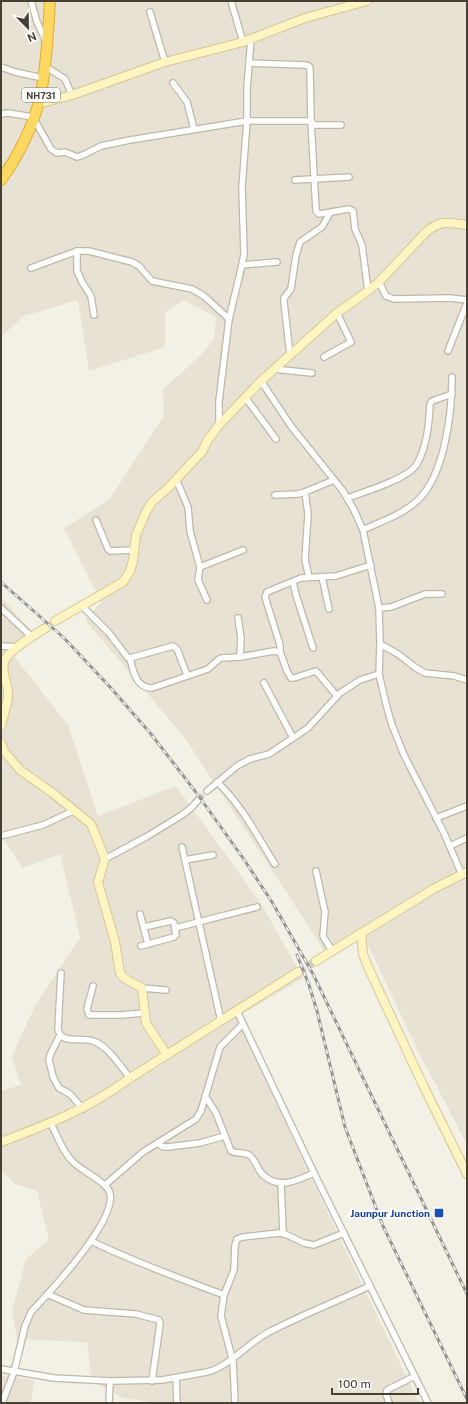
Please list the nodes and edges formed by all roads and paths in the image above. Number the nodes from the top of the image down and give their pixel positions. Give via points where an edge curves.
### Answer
1 (31, 1) edge
2 (50, 1) edge
3 (232, 1) edge
4 (363, 2) edge
5 (150, 12) dead end
6 (247, 40) junction
7 (47, 43) junction
8 (165, 62) junction
9 (249, 63) junction
10 (45, 65) junction
11 (1, 67) edge
12 (43, 78) junction
13 (173, 83) dead end
14 (72, 95) junction
15 (38, 104) junction
16 (1, 114) edge
17 (33, 117) junction
18 (247, 121) junction
19 (311, 121) junction
20 (341, 126) dead end
21 (194, 129) junction
22 (349, 176) dead end
23 (314, 178) junction
24 (1, 180) edge
25 (294, 180) dead end
26 (330, 213) junction
27 (467, 225) edge
28 (77, 251) junction
29 (277, 262) dead end
30 (242, 265) junction
31 (31, 268) dead end
32 (378, 282) junction
33 (368, 291) junction
34 (467, 300) edge
35 (467, 303) edge
36 (337, 313) junction
37 (94, 315) dead end
38 (228, 319) junction
39 (448, 351) dead end
40 (290, 355) junction
41 (324, 357) dead end
42 (273, 369) junction
43 (312, 373) dead end
44 (452, 377) dead end
45 (261, 381) junction
46 (452, 394) junction
47 (246, 397) junction
48 (219, 425) junction
49 (276, 439) dead end
50 (176, 479) junction
51 (334, 480) junction
52 (305, 492) junction
53 (275, 495) dead end
54 (348, 498) junction
55 (96, 520) dead end
56 (363, 530) junction
57 (134, 550) junction
58 (243, 550) dead end
59 (371, 565) junction
60 (200, 567) junction
61 (309, 577) junction
62 (322, 577) junction
63 (293, 582) junction
64 (442, 594) dead end
65 (207, 600) dead end
66 (81, 605) junction
67 (1, 608) edge
68 (379, 608) junction
69 (329, 609) dead end
70 (238, 618) dead end
71 (55, 621) dead end
72 (47, 627) dead end
73 (32, 637) junction
74 (380, 644) junction
75 (1, 646) edge
76 (18, 647) junction
77 (313, 648) dead end
78 (280, 652) junction
79 (240, 657) junction
80 (130, 658) junction
81 (379, 674) junction
82 (187, 675) junction
83 (467, 680) edge
84 (264, 683) dead end
85 (337, 696) junction
86 (1, 726) edge
87 (292, 738) junction
88 (1, 743) edge
89 (217, 782) junction
90 (208, 791) tunnel mouth
91 (199, 799) tunnel mouth
92 (467, 806) edge
93 (74, 811) junction
94 (436, 818) junction
95 (1, 836) edge
96 (467, 838) edge
97 (450, 846) junction
98 (182, 847) dead end
99 (213, 855) dead end
100 (105, 859) junction
101 (185, 860) junction
102 (275, 864) dead end
103 (316, 871) dead end
104 (465, 874) edge
105 (257, 907) dead end
106 (140, 914) dead end
107 (200, 922) junction
108 (144, 927) junction
109 (175, 928) junction
110 (361, 933) junction
111 (148, 944) junction
112 (141, 946) dead end
113 (332, 951) junction
114 (316, 961) tunnel mouth
115 (298, 972) tunnel mouth
116 (61, 973) dead end
117 (93, 986) dead end
118 (142, 988) junction
119 (166, 990) dead end
120 (237, 1011) junction
121 (144, 1013) junction
122 (222, 1021) junction
123 (243, 1024) junction
124 (60, 1035) junction
125 (167, 1055) junction
126 (130, 1078) junction
127 (206, 1096) junction
128 (83, 1109) junction
129 (52, 1124) junction
130 (225, 1136) junction
131 (1, 1142) edge
132 (157, 1143) junction
133 (467, 1156) edge
134 (461, 1162) junction
135 (314, 1173) junction
136 (467, 1174) edge
137 (281, 1183) junction
138 (105, 1185) junction
139 (344, 1233) junction
140 (283, 1234) junction
141 (91, 1241) junction
142 (370, 1286) junction
143 (47, 1294) junction
144 (224, 1295) junction
145 (232, 1358) junction
146 (1, 1369) edge
147 (14, 1372) junction
148 (415, 1376) junction
149 (176, 1378) junction
150 (110, 1381) junction
151 (152, 1381) junction
152 (2, 1400) edge
153 (108, 1403) edge
154 (177, 1403) edge
155 (235, 1403) edge
156 (389, 1403) edge
157 (428, 1403) edge

1 - 7 street
2 - 7 highway, NH731
3 - 6 street
4 - 6 street via 305,18
5 - 8 street
6 - 8 street
6 - 9 street
7 - 10 highway, NH731
8 - 14 street
9 - 18 street via 246,88
9 - 19 street via 309,66
10 - 12 highway, NH731
10 - 14 street via 65,79
11 - 12 street
12 - 15 highway, NH731
13 - 21 street via 187,102
14 - 15 street
15 - 17 highway, NH731
16 - 17 street
17 - 21 street via 51,149 57,153 64,152 77,157 101,146
17 - 24 highway, NH731 via 22,144
18 - 19 street
18 - 21 street
18 - 30 street via 242,186
19 - 20 street via 314,125
19 - 23 street
22 - 23 street
23 - 25 street
23 - 26 street via 316,211 319,214
26 - 33 street via 349,209 353,211 355,229 362,245
26 - 40 street via 322,227 300,242 291,289 284,298
27 - 32 street via 435,224
28 - 31 street
28 - 37 street via 77,271 90,296
28 - 38 street via 89,251 132,262 152,281 192,289 204,296
29 - 30 street
30 - 38 street
32 - 33 street
32 - 34 street via 386,296 394,299
33 - 36 street
35 - 39 street
36 - 40 street
36 - 41 street via 351,342
38 - 48 street via 219,401
40 - 42 street
42 - 43 street
42 - 45 street
44 - 46 street
45 - 47 street
45 - 51 street via 291,426
46 - 54 street via 430,404 425,441 417,465 412,470 393,481
46 - 56 street via 440,463 425,492 411,506
47 - 48 street
47 - 49 street
48 - 50 street via 202,452
50 - 57 street via 152,502 146,512 136,534
50 - 60 street via 188,507 190,531
51 - 52 street
51 - 54 street
52 - 53 street
52 - 61 street via 308,514 304,552
54 - 56 street
55 - 57 street via 110,551
56 - 59 street
57 - 66 street via 130,571 123,582
58 - 60 street
59 - 62 street via 336,576
59 - 68 street
60 - 65 street via 198,580
61 - 62 street
61 - 63 street
62 - 69 street
63 - 77 street
63 - 78 street via 265,594
64 - 68 street via 425,594 391,607
66 - 71 street
66 - 80 street
67 - 73 street
68 - 74 street
70 - 79 street
72 - 73 street
73 - 76 street
74 - 81 street
74 - 83 street via 425,673
75 - 76 street
76 - 86 street via 4,662 8,695
78 - 79 street
78 - 85 street via 291,678 316,671
79 - 82 street via 218,660 208,668
80 - 82 street via 173,646 177,649
80 - 82 street via 135,677 147,688
81 - 85 street via 360,680
81 - 94 street via 400,746
84 - 87 street
85 - 87 street via 313,724
87 - 89 street via 269,754 237,766
88 - 93 street via 4,751 20,770
89 - 90 street
89 - 102 street via 238,805
91 - 100 street via 182,816
92 - 94 street
93 - 95 street via 43,825
93 - 100 street via 91,824
94 - 97 street
96 - 97 street
97 - 104 street
98 - 101 street
99 - 101 street
100 - 118 street via 98,882 115,942 120,973
101 - 107 street
103 - 113 street via 325,912 323,936
104 - 110 street via 435,888
105 - 107 street
106 - 108 street
107 - 109 street
107 - 122 street
108 - 109 street via 170,921
108 - 111 street
109 - 111 street via 175,936
110 - 113 street
110 - 134 street via 363,954 368,967
111 - 112 street
113 - 114 street
115 - 120 street
116 - 124 street via 58,1029
117 - 121 street via 87,1009 89,1015
118 - 119 street
118 - 121 street
120 - 122 street
120 - 123 street
121 - 125 street via 146,1023
122 - 125 street
123 - 127 street via 220,1047
123 - 135 street
124 - 126 street via 100,1043
124 - 128 street via 49,1060 53,1077 59,1088 70,1094
125 - 126 street
126 - 128 street
127 - 130 street
127 - 132 street via 196,1120
128 - 129 street
129 - 131 street
129 - 138 street via 73,1163
130 - 132 street via 168,1148
130 - 137 street via 232,1152 250,1156 262,1174
132 - 138 street
133 - 134 street
134 - 136 street
135 - 137 street via 297,1181
135 - 139 street
137 - 140 street
138 - 141 street via 110,1194 110,1205
139 - 140 street via 314,1245
139 - 142 street
140 - 144 street via 243,1236 238,1239 235,1245 234,1270
141 - 143 street
141 - 144 street via 146,1266
142 - 145 street via 269,1332
142 - 148 street
143 - 147 street via 31,1312 25,1326
143 - 151 street via 84,1310 136,1314 159,1320
144 - 145 street via 221,1316
145 - 149 street via 213,1371
145 - 155 street
146 - 147 street
147 - 150 street via 54,1378
147 - 152 street
148 - 156 street via 387,1390
148 - 157 street
149 - 151 street
149 - 154 street
150 - 151 street
150 - 153 street

